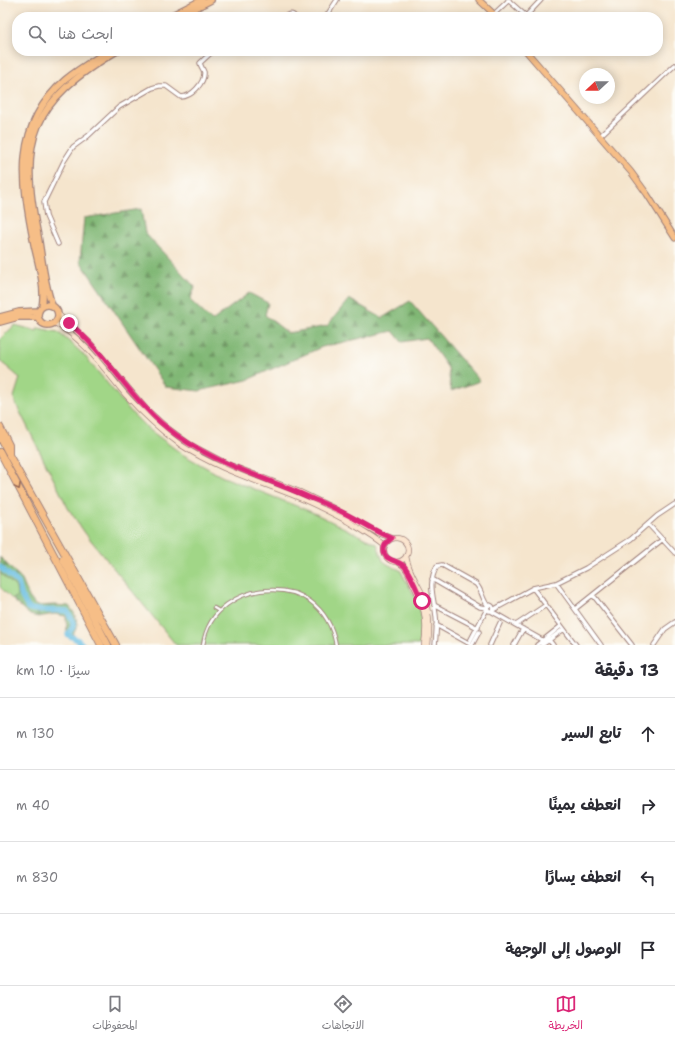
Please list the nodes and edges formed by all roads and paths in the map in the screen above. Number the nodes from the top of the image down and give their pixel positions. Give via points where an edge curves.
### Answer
1 (202, 0) edge
2 (211, 0) edge
3 (337, 0) edge
4 (479, 0) edge
5 (509, 0) edge
6 (541, 0) edge
7 (178, 12) edge
8 (188, 12) edge
9 (329, 12) edge
10 (492, 12) edge
11 (498, 12) edge
12 (522, 12) edge
13 (530, 12) edge
14 (101, 56) edge
15 (108, 56) edge
16 (208, 56) edge
17 (530, 56) edge
18 (675, 65) edge
19 (600, 136) junction
20 (675, 238) edge
21 (58, 244) dead end
22 (52, 305) junction
23 (40, 309) junction
24 (59, 315) junction
25 (38, 317) junction
26 (0, 318) edge
27 (55, 323) junction
28 (0, 427) edge
29 (0, 437) edge
30 (1, 455) edge
31 (9, 455) junction
32 (675, 504) edge
33 (648, 524) junction
34 (392, 538) junction
35 (663, 540) junction
36 (385, 546) junction
37 (675, 554) edge
38 (406, 556) junction
39 (398, 562) junction
40 (432, 579) junction
41 (556, 583) junction
42 (533, 588) junction
43 (593, 595) junction
44 (78, 601) junction
45 (434, 605) junction
46 (546, 605) junction
47 (214, 608) dead end
48 (490, 609) junction
49 (575, 610) junction
50 (219, 612) junction
51 (675, 622) edge
52 (500, 623) dead end
53 (436, 625) junction
54 (516, 626) junction
55 (562, 627) junction
56 (478, 628) junction
57 (523, 629) junction
58 (542, 640) junction
59 (549, 640) junction
60 (96, 645) edge
61 (101, 645) edge
62 (108, 645) edge
63 (116, 645) edge
64 (203, 645) edge
65 (336, 645) edge
66 (424, 645) edge
67 (428, 645) edge
68 (435, 645) edge
69 (471, 645) edge
70 (490, 645) edge
71 (514, 645) edge
72 (539, 645) edge
73 (553, 645) edge
74 (576, 645) edge
75 (601, 645) edge
76 (632, 645) edge
77 (654, 645) edge

1 - 7 highway
2 - 8 highway
3 - 9 street
4 - 10 main road
5 - 11 street
5 - 12 street
6 - 13 street
14 - 23 highway via 58,87 39,112 28,139 24,185 41,281 43,300
15 - 22 highway via 69,83 58,94 44,112 33,141 29,161 29,187
16 - 21 street via 200,63 204,73 202,80 189,95 181,97 162,86 152,88 119,107 70,151 44,202 46,216
17 - 19 main road
18 - 19 street
19 - 20 main road via 639,183
22 - 23 highway via 45,305
22 - 24 highway
23 - 25 highway
23 - 26 highway
24 - 27 highway
24 - 34 main road via 90,343 146,408 189,444 226,464 347,514 378,533
25 - 26 highway
25 - 27 highway via 45,324
27 - 36 main road via 66,329 82,344 148,418 183,446 231,472 325,510 375,537
28 - 31 highway via 9,445
29 - 31 highway
30 -> 44 highway
31 - 62 highway
31 - 63 highway
32 - 33 street
33 - 35 street
33 - 41 street via 586,568
34 - 36 main road
34 - 38 main road via 406,542
35 - 37 street
35 - 43 street
36 - 39 main road via 387,557
38 - 39 main road
38 - 67 main road via 427,607 430,629
39 - 66 main road via 406,569 423,606 426,626
40 - 45 street
40 - 48 street via 480,607
40 - 48 street via 437,566 444,566 478,585
41 - 42 street
41 - 49 street
42 - 46 street
42 - 48 street
43 - 49 street
43 - 76 street
44 - 60 highway
44 - 61 highway
45 - 53 street
45 - 56 street
46 - 54 street
46 - 55 street
47 - 50 street
48 - 54 street
48 - 56 street
48 - 69 street
49 - 75 street
50 - 64 street via 208,628
50 - 65 street via 234,599 252,592 291,592 306,598 318,608 331,627
51 - 77 street via 665,629
52 - 70 street
53 - 68 street
53 - 69 street
54 - 57 street
55 - 58 street
55 - 59 street
55 - 74 street
56 - 69 street
57 - 58 street
57 - 71 street
58 - 72 street
59 - 72 street
59 - 73 street

